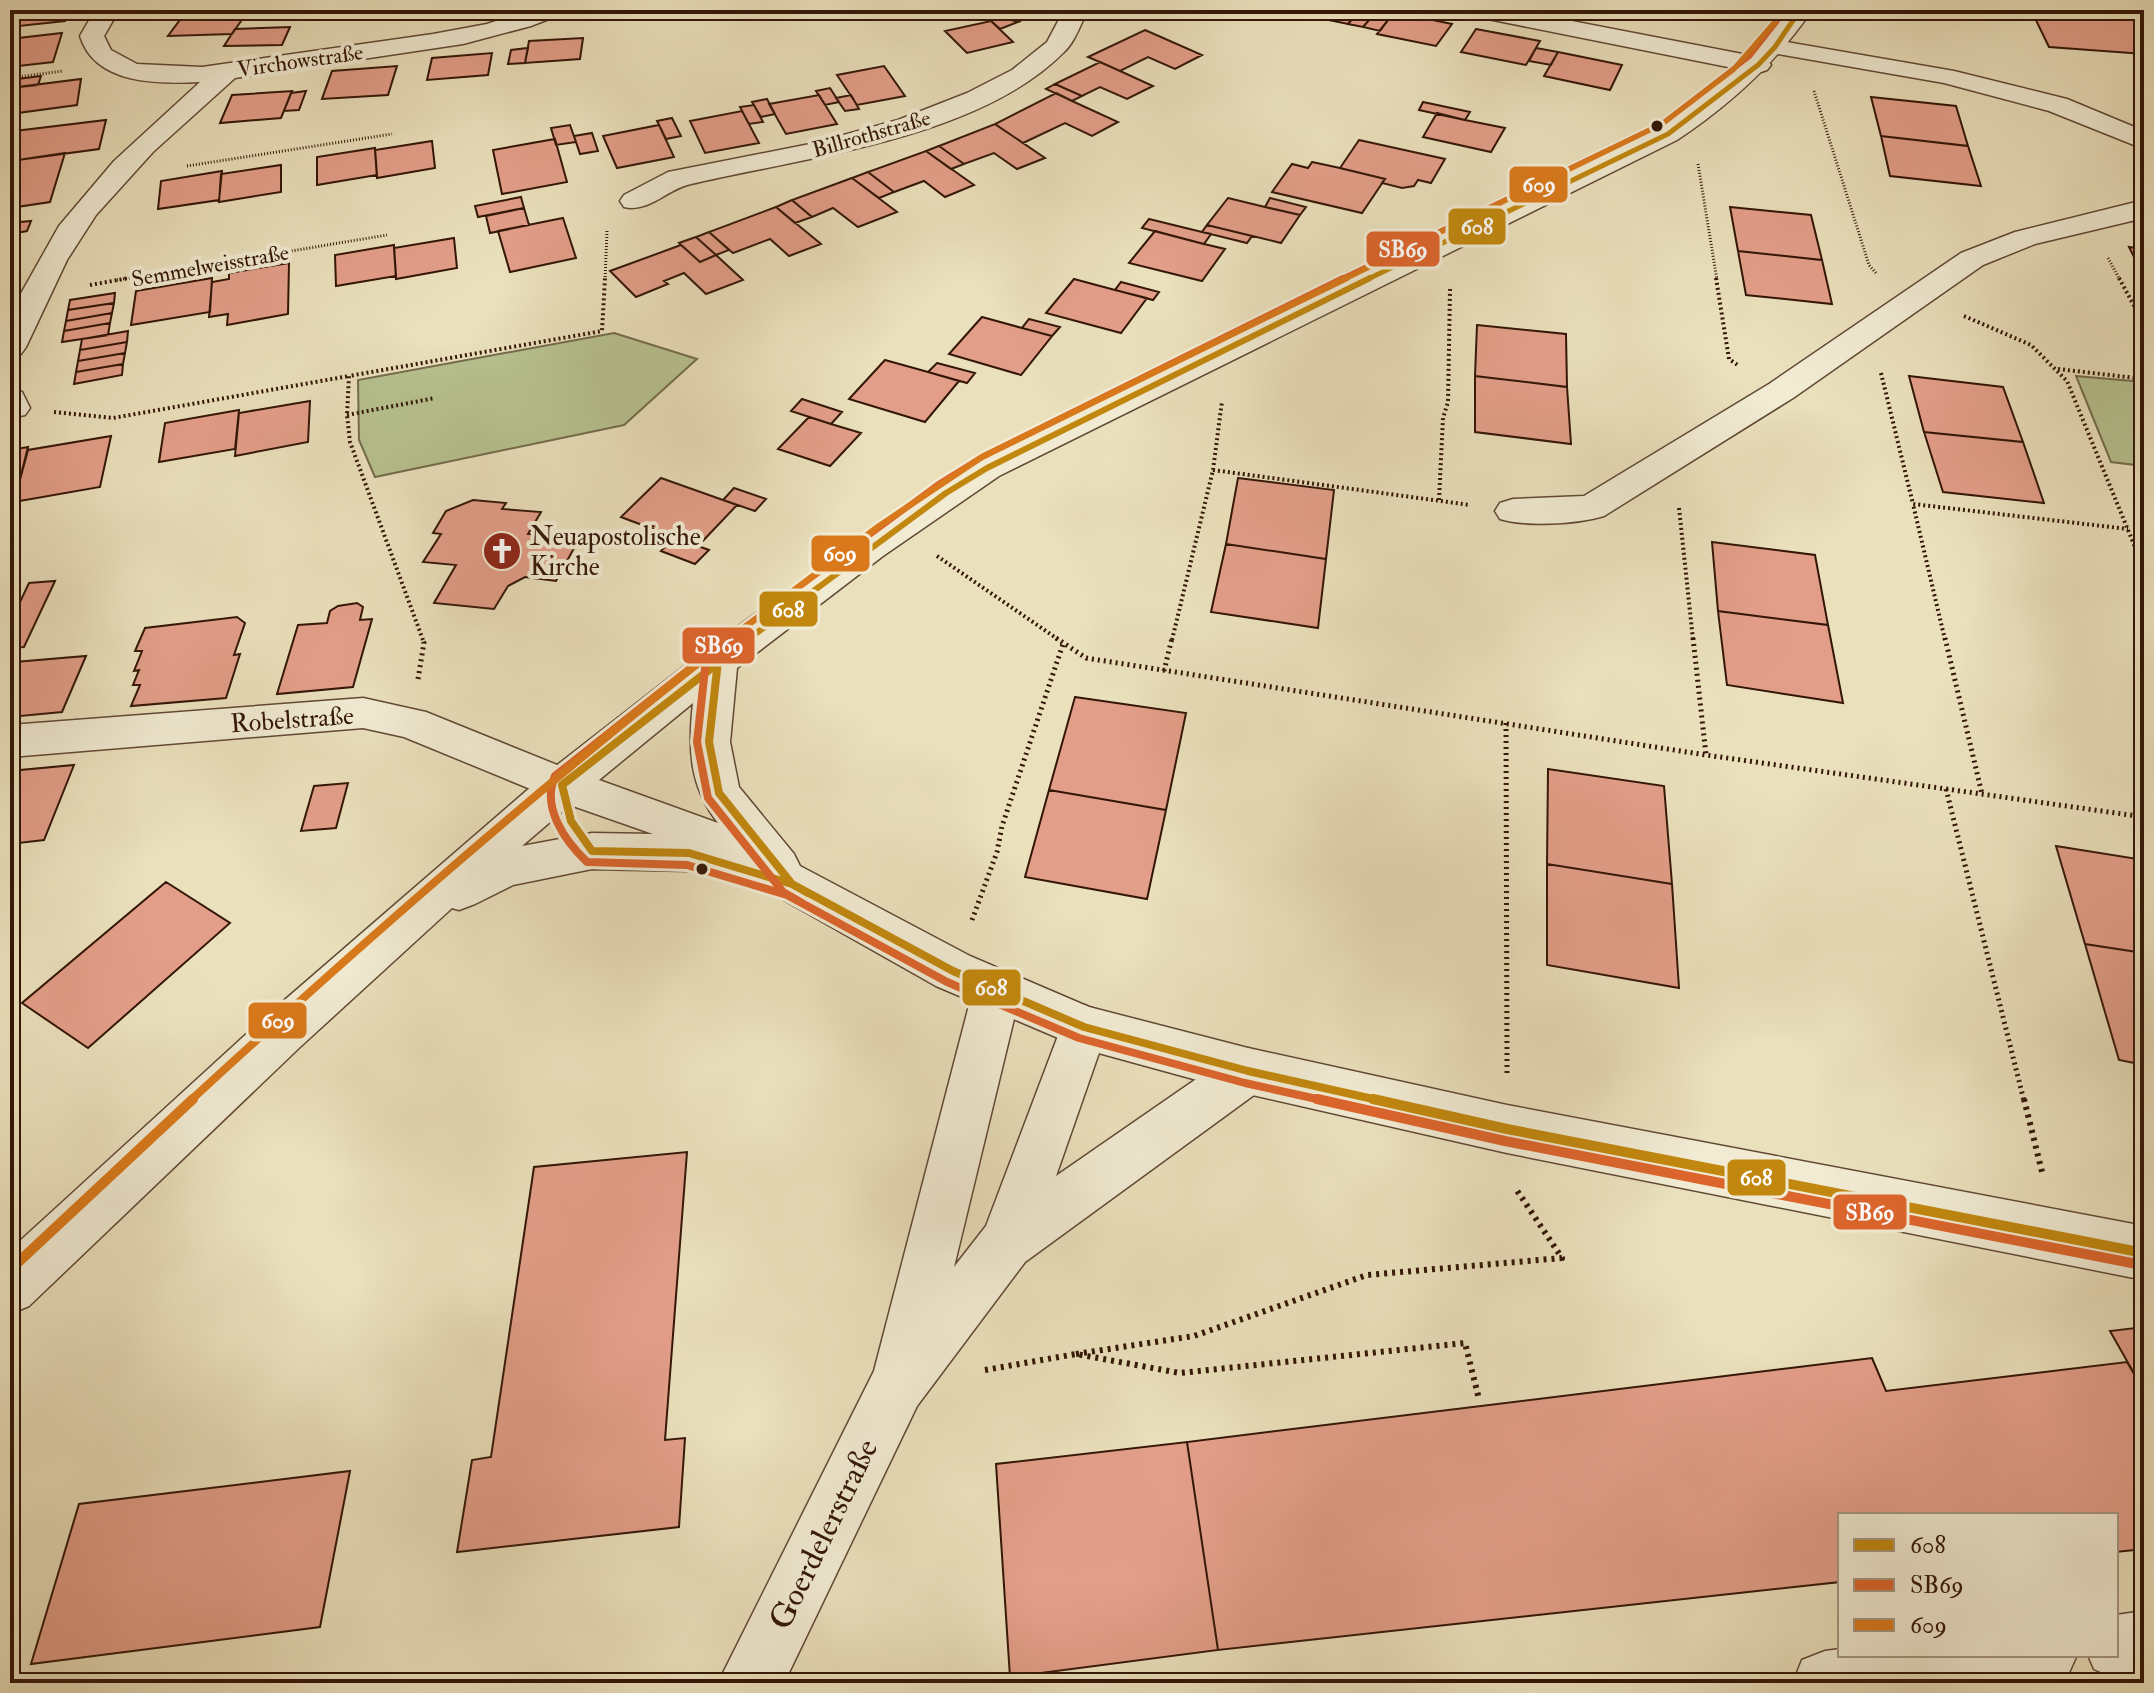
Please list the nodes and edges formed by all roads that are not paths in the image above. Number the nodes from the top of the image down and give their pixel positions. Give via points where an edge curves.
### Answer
1 (107, 10) edge
2 (551, 10) edge
3 (1076, 10) edge
4 (1478, 10) edge
5 (1800, 10) edge
6 (1766, 56) junction
7 (229, 70) junction
8 (2144, 141) edge
9 (634, 201) road end
10 (2144, 209) edge
11 (10, 347) edge
12 (1513, 511) road end
13 (718, 661) junction
14 (10, 741) edge
15 (562, 785) junction
16 (592, 851) junction
17 (792, 884) junction
18 (410, 916) junction
19 (975, 980) junction
20 (1084, 1027) junction
21 (1248, 1071) junction
22 (1006, 1243) junction
23 (2144, 1253) edge
24 (10, 1287) edge
25 (897, 1386) junction
26 (2144, 1643) edge
27 (2118, 1647) edge
28 (2029, 1657) edge
29 (750, 1683) edge
30 (1825, 1683) edge

1 - 7 street, Virchowstraße via 92,36 97,51 115,65 158,73
2 - 7 street, Virchowstraße via 476,34
3 - 9 street, Billrothstraße via 1057,46 1021,75 976,99 819,151 678,178
4 - 6 street
5 - 6 street
6 - 8 street via 1973,83 2058,105
6 - 13 street via 1668,134 987,468 896,527
7 - 11 street via 114,177 69,232
10 - 12 street via 2025,238 1972,259 1781,391 1591,508
13 - 15 street
13 - 17 street via 709,742 719,793
14 - 15 street, Robelstraße via 363,713 411,723
15 - 16 street via 574,835
15 - 17 street, Robelstraße via 681,826 740,852
15 - 18 street
16 - 17 street via 689,853
16 - 18 street via 504,868
17 - 19 street
18 - 24 street
19 - 20 street
19 - 25 street, Goerdelerstraße
20 - 21 street
20 - 22 street, Goerdelerstraße
21 - 22 street, Goerdelerstraße
21 - 23 street via 1507,1129
22 - 25 street, Goerdelerstraße
25 - 29 street, Goerdelerstraße
26 - 27 street
28 - 30 street

